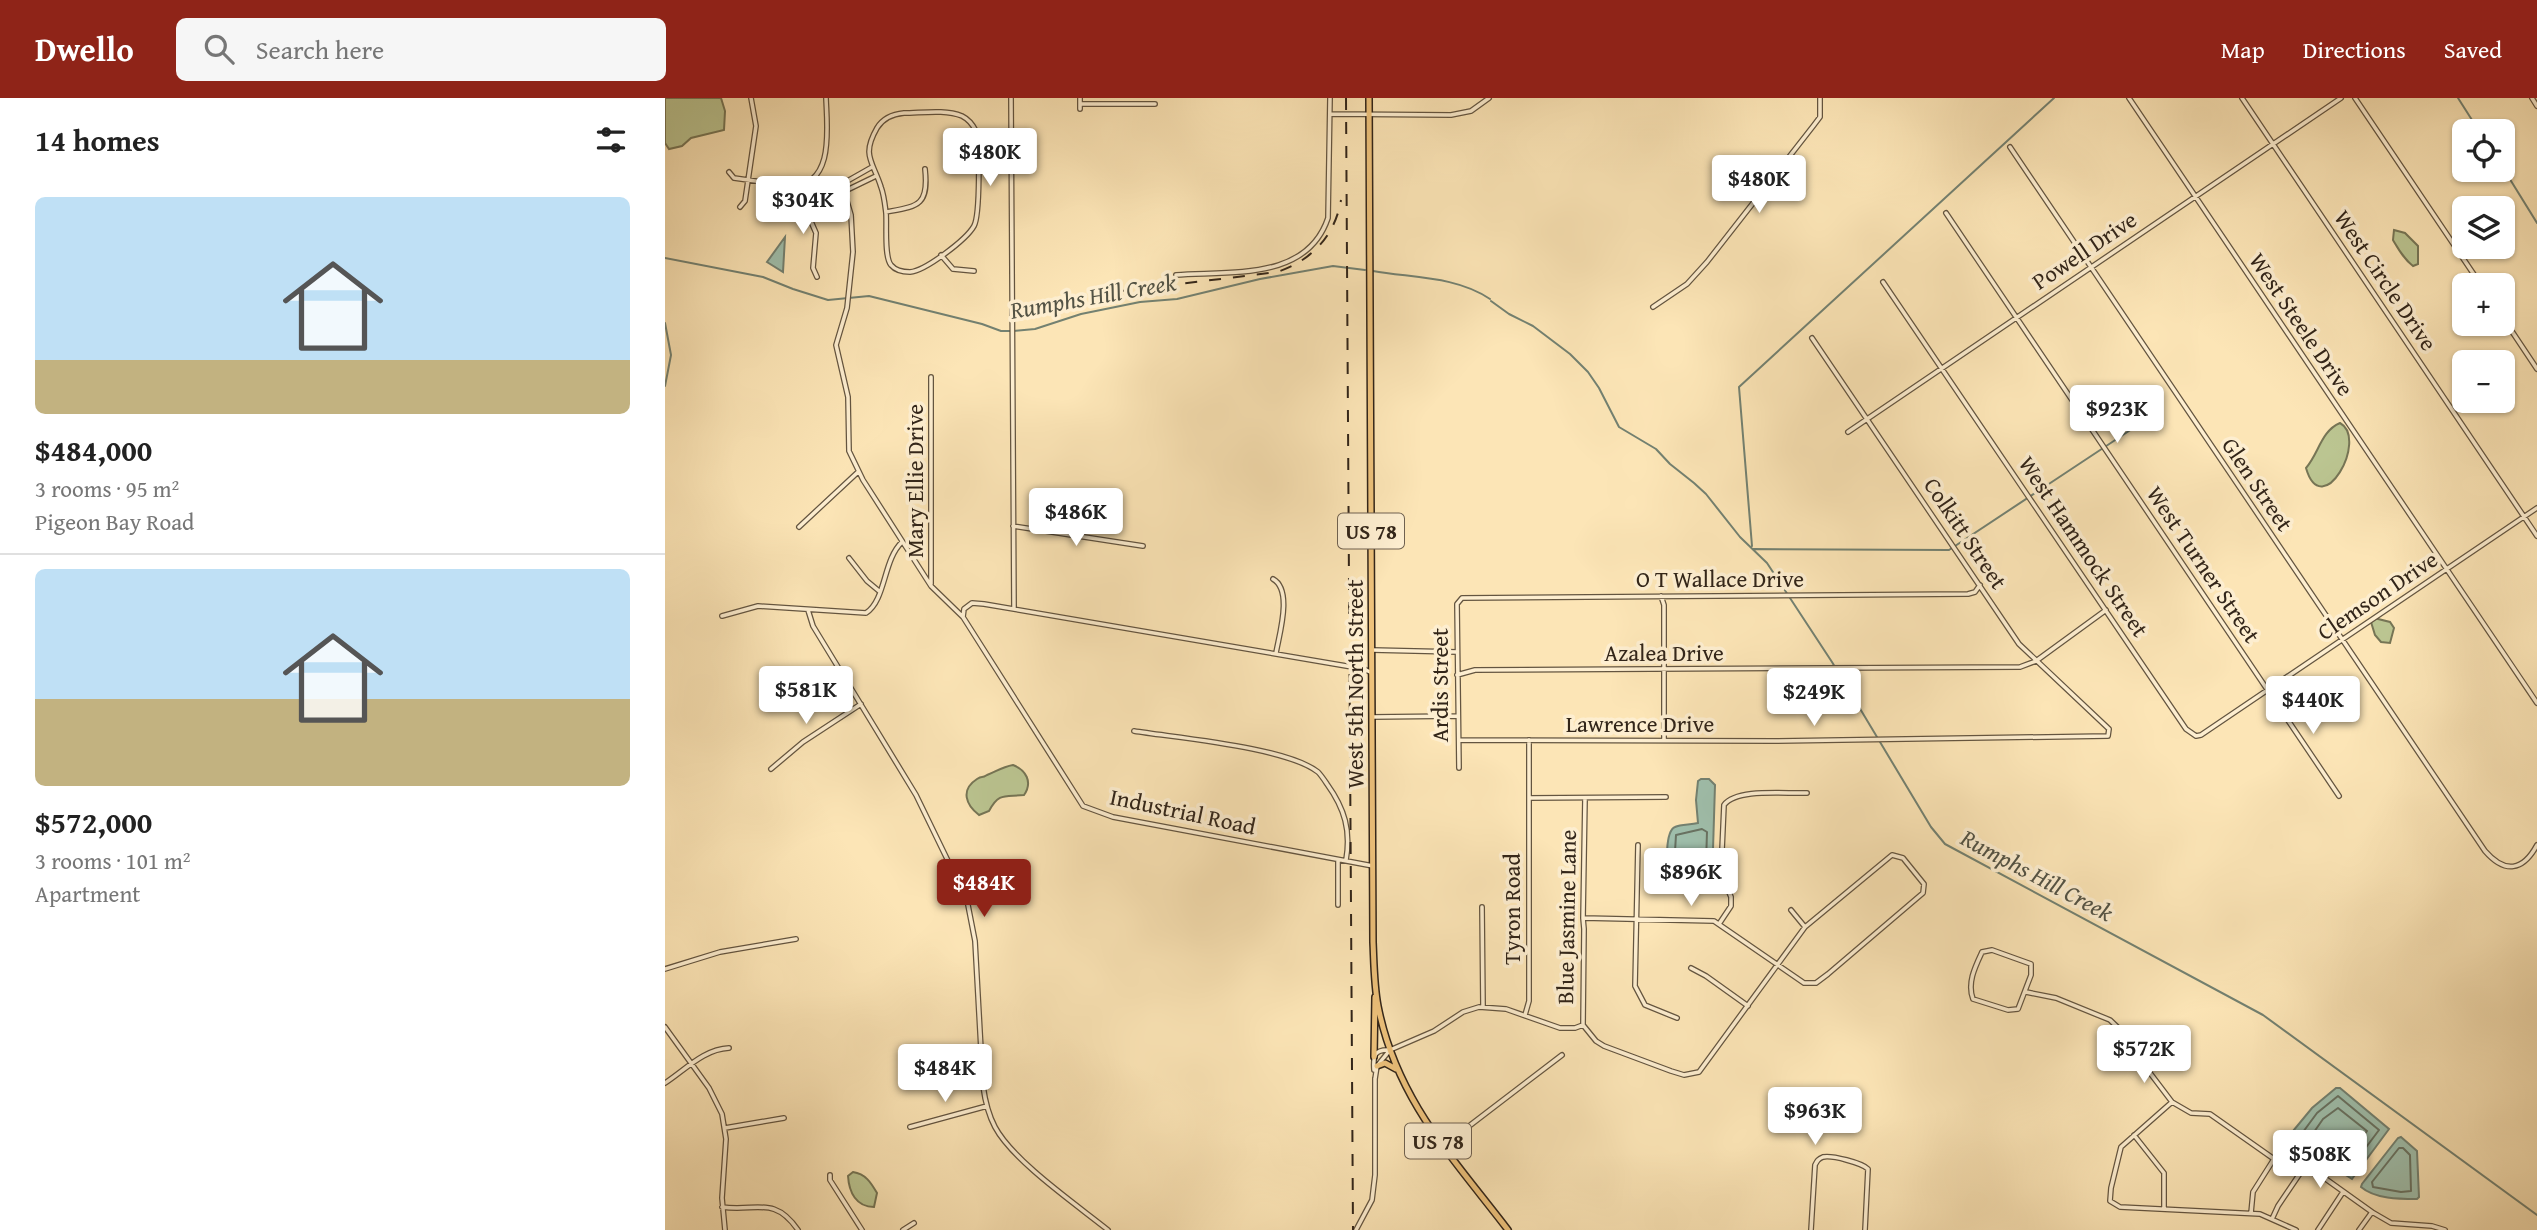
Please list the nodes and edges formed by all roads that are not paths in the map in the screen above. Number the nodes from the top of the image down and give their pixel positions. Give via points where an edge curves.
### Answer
1 (751, 98) edge
2 (826, 98) edge
3 (1011, 98) edge
4 (1080, 98) edge
5 (1330, 98) edge
6 (1369, 98) edge
7 (1489, 98) edge
8 (1820, 98) edge
9 (2129, 98) edge
10 (2242, 98) edge
11 (2341, 98) edge
12 (2355, 98) edge
13 (2532, 98) edge
14 (1155, 104) dead end
15 (2537, 106) edge
16 (1330, 114) junction
17 (1369, 115) junction
18 (2273, 144) junction
19 (2010, 147) dead end
20 (872, 167) junction
21 (925, 169) dead end
22 (729, 172) dead end
23 (876, 176) junction
24 (749, 180) junction
25 (803, 184) junction
26 (843, 192) junction
27 (2195, 197) junction
28 (740, 207) dead end
29 (886, 212) junction
30 (1946, 213) dead end
31 (941, 255) junction
32 (2091, 267) junction
33 (974, 271) dead end
34 (2473, 273) edge
35 (1176, 275) dead end
36 (817, 277) dead end
37 (1884, 282) dead end
38 (1653, 307) dead end
39 (2016, 317) junction
40 (2515, 336) edge
41 (1812, 338) dead end
42 (1942, 367) junction
43 (2537, 369) edge
44 (931, 377) dead end
45 (1868, 417) junction
46 (1848, 432) dead end
47 (858, 472) junction
48 (2537, 508) edge
49 (2524, 517) junction
50 (1013, 526) junction
51 (799, 527) dead end
52 (2537, 536) edge
53 (902, 542) junction
54 (1143, 546) dead end
55 (849, 558) dead end
56 (2446, 569) junction
57 (1273, 579) dead end
58 (1980, 585) junction
59 (931, 586) junction
60 (879, 592) junction
61 (1661, 596) junction
62 (1458, 602) joint
63 (1014, 608) junction
64 (808, 610) junction
65 (2106, 610) junction
66 (722, 617) dead end
67 (963, 617) junction
68 (2342, 639) junction
69 (1372, 650) junction
70 (1457, 652) junction
71 (1276, 653) junction
72 (2036, 662) junction
73 (1664, 669) junction
74 (1372, 673) junction
75 (1457, 675) junction
76 (2267, 690) junction
77 (2537, 703) edge
78 (861, 704) junction
79 (1372, 716) junction
80 (1458, 716) junction
81 (1134, 731) dead end
82 (2110, 732) joint
83 (2201, 735) joint
84 (1459, 740) junction
85 (1529, 740) junction
86 (1664, 741) junction
87 (1458, 768) dead end
88 (771, 769) dead end
89 (1807, 793) dead end
90 (2339, 796) dead end
91 (1666, 797) dead end
92 (1585, 799) junction
93 (1529, 800) junction
94 (1637, 845) dead end
95 (2537, 845) edge
96 (1338, 860) junction
97 (1346, 860) junction
98 (1373, 866) junction
99 (1338, 905) dead end
100 (1482, 907) dead end
101 (1791, 910) dead end
102 (1583, 918) junction
103 (1637, 919) junction
104 (1719, 924) junction
105 (1805, 927) junction
106 (796, 939) dead end
107 (1777, 965) junction
108 (1691, 968) dead end
109 (665, 969) edge
110 (2027, 992) junction
111 (1376, 995) junction
112 (1483, 1006) junction
113 (1748, 1006) junction
114 (1525, 1015) junction
115 (1677, 1018) dead end
116 (1583, 1025) junction
117 (665, 1027) edge
118 (729, 1048) dead end
119 (1390, 1050) junction
120 (1562, 1055) dead end
121 (1374, 1057) junction
122 (691, 1063) junction
123 (1377, 1066) junction
124 (1396, 1069) junction
125 (1375, 1079) junction
126 (665, 1083) edge
127 (2172, 1102) junction
128 (986, 1105) junction
129 (784, 1118) dead end
130 (911, 1127) dead end
131 (725, 1128) junction
132 (2134, 1135) junction
133 (1443, 1146) junction
134 (2274, 1159) junction
135 (2303, 1169) junction
136 (830, 1175) dead end
137 (2343, 1192) junction
138 (722, 1207) junction
139 (2164, 1208) junction
140 (2372, 1212) junction
141 (2251, 1213) junction
142 (2272, 1219) junction
143 (914, 1223) dead end
144 (725, 1230) edge
145 (798, 1230) edge
146 (862, 1230) edge
147 (902, 1230) edge
148 (1108, 1230) edge
149 (1356, 1230) edge
150 (1509, 1230) edge
151 (1811, 1230) edge
152 (1865, 1230) edge
153 (2296, 1230) edge
154 (2318, 1230) edge
155 (2359, 1230) edge
156 (2445, 1230) edge

1 - 24 street via 756,126
2 - 25 street via 825,156 817,174
3 - 50 street
4 - 14 street via 1080,107
5 - 16 street
6 - 17 main road, West 5th North Street / US 78
7 - 17 street via 1471,111 1451,115
8 - 38 street via 1820,117 1707,262 1687,284
9 - 27 street, West Steele Drive
10 - 18 street, West Circle Drive
11 - 18 street, Powell Drive
12 - 34 street
13 - 15 street
16 - 17 street
16 - 35 street via 1328,218 1313,245 1296,260 1279,266
17 - 69 main road, West 5th North Street / US 78
18 - 27 street, Powell Drive
18 - 49 street, West Circle Drive
19 - 32 street, Glen Street
20 - 23 street
20 - 26 street via 843,182
20 - 31 street via 871,139 881,122 894,114 945,113 970,121 978,141 977,218
21 - 29 street via 927,188 921,202
22 - 24 street
23 - 26 street
23 - 29 street
24 - 25 street
24 - 28 street
25 - 36 street via 815,233 813,268
26 - 47 street, Industrial Road via 851,215 853,252 847,308 836,345 848,397 849,451
27 - 32 street, Powell Drive
27 - 56 street, West Steele Drive
29 - 31 street via 890,265 900,271 919,271
30 - 39 street, West Turner Street
31 - 33 street via 953,269
32 - 39 street, Powell Drive
32 - 68 street, Glen Street
37 - 42 street, West Hammock Street
39 - 42 street, Powell Drive
39 - 76 street, West Turner Street
40 - 43 street
41 - 45 street, Colkitt Street
42 - 45 street, Powell Drive
42 - 65 street, West Hammock Street
44 - 59 street, Mary Ellie Drive
45 - 46 street, Powell Drive
45 - 58 street, Colkitt Street
47 - 51 street
47 - 53 street, Industrial Road
48 - 49 street, Clemson Drive
49 - 52 street, West Circle Drive
49 - 56 street, Clemson Drive
50 - 54 street
50 - 63 street
53 - 59 street, Industrial Road
53 - 60 street via 892,555
55 - 60 street
56 - 68 street, Clemson Drive
56 - 77 street, West Steele Drive
57 - 71 street via 1281,586 1284,610
58 - 61 street, O T Wallace Drive via 1968,594
58 - 72 street, Colkitt Street
59 - 67 street, Industrial Road
60 - 64 street via 866,613
61 - 62 street, O T Wallace Drive via 1471,596
61 - 73 street
62 - 70 street, Ardis Street
63 - 67 street via 972,603
63 - 71 street
64 - 66 street via 758,606
64 - 78 street via 813,626
65 - 72 street, Azalea Drive
65 - 83 street, West Hammock Street via 2186,729
67 - 96 street, Industrial Road via 1083,806 1113,817
68 - 76 street, Clemson Drive
68 - 95 street, Glen Street via 2497,863 2521,864
69 - 70 street
69 - 74 main road, West 5th North Street / US 78
70 - 75 street, Ardis Street
71 - 74 street
72 - 73 street, Azalea Drive via 2014,667
72 - 82 street, Colkitt Street
73 - 75 street, Azalea Drive via 1475,670
73 - 86 street
74 - 79 main road, West 5th North Street / US 78
75 - 80 street, Ardis Street
76 - 83 street, Clemson Drive
76 - 90 street, West Turner Street
78 - 88 street
78 - 128 street via 916,795 967,900 975,941
79 - 80 street
79 - 98 main road, West 5th North Street / US 78
80 - 84 street, Ardis Street
81 - 97 street via 1288,757 1318,772 1346,817
82 - 86 street, Lawrence Drive via 2106,738
84 - 85 street, Lawrence Drive
84 - 87 street, Ardis Street
85 - 86 street, Lawrence Drive
85 - 93 street, Tyron Road
89 - 104 street via 1742,794 1724,805 1721,873 1731,906
91 - 92 street
92 - 93 street
92 - 102 street, Blue Jasmine Lane
93 - 114 street, Tyron Road via 1529,1001
94 - 103 street
96 - 97 street, Industrial Road
96 - 99 street
97 - 98 street, Industrial Road
98 - 111 main road, West 5th North Street / US 78
100 - 112 street
101 - 105 street
102 - 103 street
102 - 116 street, Blue Jasmine Lane
103 - 104 street
103 - 115 street via 1637,992 1645,1005
104 - 107 street
105 - 107 street, Blue Jasmine Lane
105 - 107 street, Blue Jasmine Lane via 1892,855 1903,858 1924,884 1923,893 1817,983 1804,983
106 - 109 street via 720,951
107 - 113 street, Blue Jasmine Lane
108 - 113 street
110 - 110 street via 2031,964 1992,950 1982,952 1970,990 1973,999 2018,1009
110 - 127 street via 2056,998 2110,1020 2131,1040
111 - 119 main road, West 5th North Street / US 78
111 - 121 main road
112 - 114 street
112 - 119 street
113 - 116 street, Blue Jasmine Lane via 1693,1076 1604,1046
114 - 116 street via 1560,1028
117 - 122 street
118 - 122 street
119 - 121 street via 1379,1050
119 - 123 street
119 - 124 main road, West 5th North Street / US 78
120 - 133 street
121 - 125 street
122 - 126 street
122 - 131 street via 714,1097
123 - 124 main road via 1385,1063
123 - 125 street
124 - 133 main road, West 5th North Street / US 78 via 1415,1107
125 - 149 street via 1373,1191
127 - 132 street
127 - 134 street via 2191,1113 2210,1114
128 - 130 street
128 - 148 street via 1011,1149
129 - 131 street
131 - 138 street
132 - 139 street via 2164,1172
132 - 139 street via 2121,1147 2111,1201 2120,1207
133 - 150 main road, West 5th North Street / US 78
134 - 135 street
134 - 141 street via 2253,1192
135 - 137 street
135 - 142 street
136 - 146 street
137 - 140 street
137 - 154 street
138 - 144 street
138 - 145 street via 771,1207 783,1212
139 - 141 street
140 - 155 street
140 - 156 street via 2391,1223
141 - 142 street
142 - 153 street
143 - 147 street
151 - 152 street via 1815,1166 1825,1157 1861,1163 1868,1169

